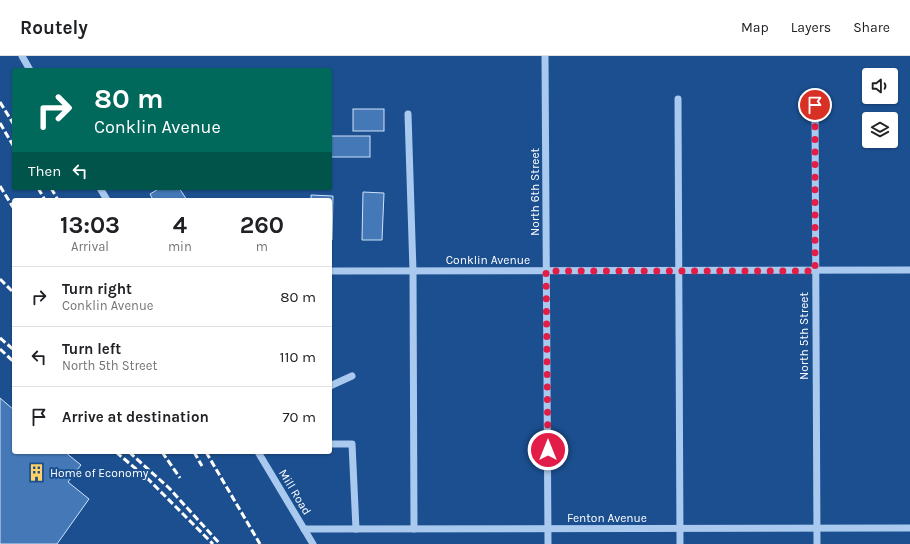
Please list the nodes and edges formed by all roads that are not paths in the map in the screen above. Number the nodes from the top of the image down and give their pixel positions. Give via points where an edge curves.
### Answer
1 (22, 56) edge
2 (545, 56) edge
3 (29, 68) edge
4 (678, 99) dead end
5 (815, 105) dead end
6 (408, 114) dead end
7 (910, 270) edge
8 (332, 271) edge
9 (413, 271) junction
10 (546, 271) junction
11 (679, 271) junction
12 (815, 271) junction
13 (352, 376) dead end
14 (332, 385) edge
15 (332, 444) edge
16 (259, 454) edge
17 (817, 528) junction
18 (910, 528) edge
19 (304, 529) junction
20 (356, 529) junction
21 (414, 529) junction
22 (548, 529) junction
23 (680, 529) junction
24 (313, 544) edge
25 (548, 544) edge
26 (680, 544) edge
27 (817, 544) edge

1 - 3 street
2 - 10 street, North 6th Street
4 - 11 street
5 - 12 street, North 5th Street
6 - 9 street
7 - 12 street, Conklin Avenue
8 - 9 street, Conklin Avenue
9 - 10 street, Conklin Avenue
9 - 21 street
10 - 11 street, Conklin Avenue
10 - 22 street, North 6th Street
11 - 12 street, Conklin Avenue
11 - 23 street
12 - 17 street, North 5th Street
13 - 14 street
15 - 20 street via 352,444
16 - 19 street, Mill Road
17 - 18 street, Fenton Avenue
17 - 23 street, Fenton Avenue
17 - 27 street, North 5th Street
19 - 20 street, Fenton Avenue
19 - 24 street, Mill Road
20 - 21 street, Fenton Avenue
21 - 22 street, Fenton Avenue
22 - 23 street, Fenton Avenue
22 - 25 street, North 6th Street
23 - 26 street

